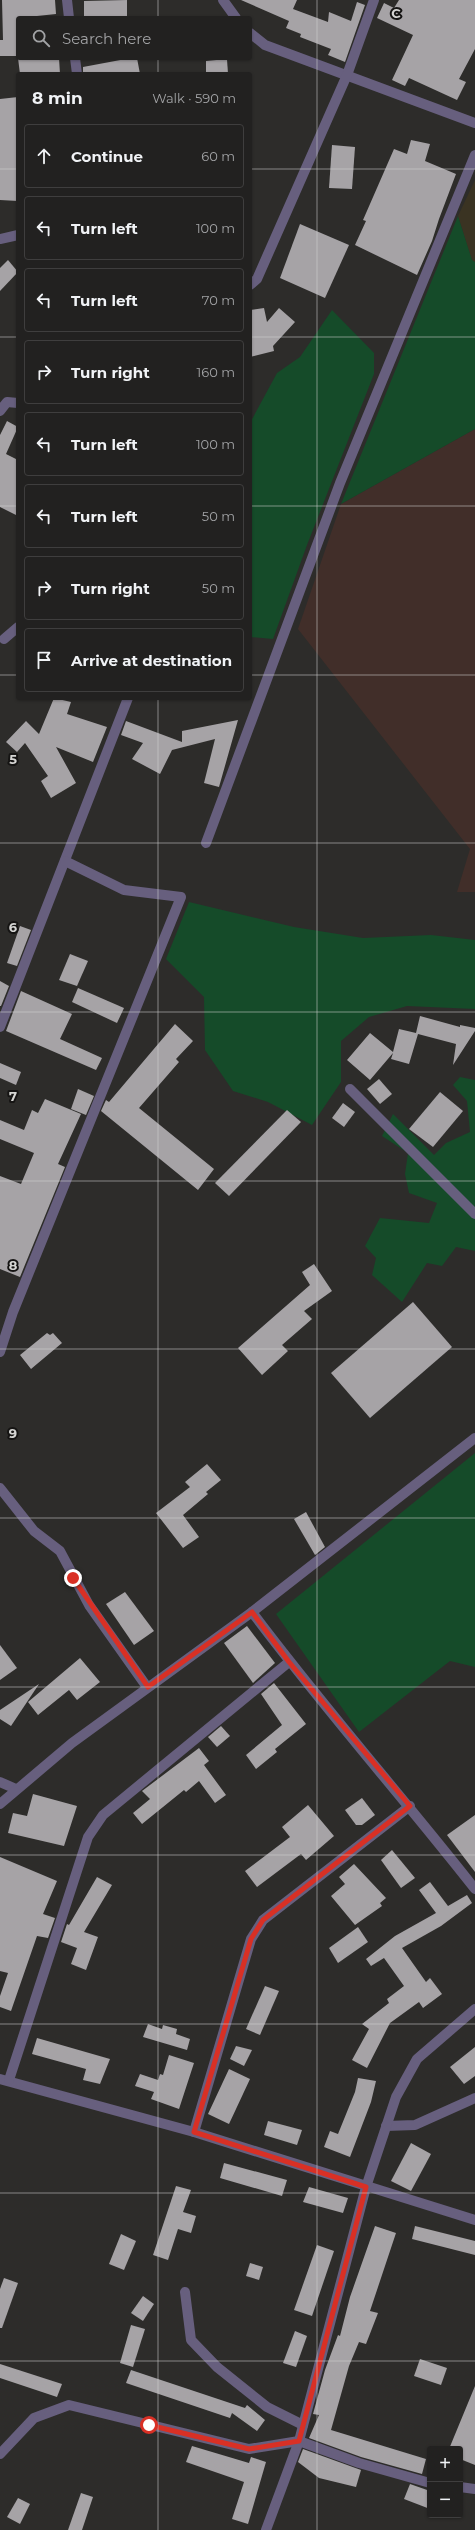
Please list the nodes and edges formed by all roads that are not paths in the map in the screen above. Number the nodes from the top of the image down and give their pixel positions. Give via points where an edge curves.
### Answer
1 (67, 0) edge
2 (223, 0) edge
3 (374, 0) edge
4 (70, 16) edge
5 (235, 16) edge
6 (252, 35) edge
7 (74, 60) edge
8 (76, 72) edge
9 (347, 76) junction
10 (475, 123) edge
11 (475, 155) edge
12 (16, 235) edge
13 (0, 239) edge
14 (252, 283) edge
15 (16, 403) edge
16 (0, 411) edge
17 (16, 629) edge
18 (4, 639) dead end
19 (127, 700) edge
20 (206, 844) dead end
21 (65, 861) junction
22 (0, 1027) edge
23 (350, 1089) dead end
24 (475, 1214) edge
25 (0, 1352) edge
26 (475, 1438) edge
27 (0, 1488) edge
28 (252, 1612) junction
29 (289, 1662) junction
30 (148, 1687) junction
31 (0, 1782) edge
32 (16, 1789) junction
33 (0, 1804) edge
34 (410, 1806) junction
35 (475, 1889) edge
36 (475, 2009) edge
37 (4, 2080) edge
38 (475, 2098) edge
39 (386, 2126) junction
40 (194, 2132) junction
41 (366, 2187) junction
42 (475, 2220) edge
43 (185, 2292) dead end
44 (303, 2424) junction
45 (299, 2441) junction
46 (0, 2454) edge
47 (427, 2482) edge
48 (463, 2487) edge
49 (475, 2489) edge
50 (266, 2530) edge

1 - 4 street
2 - 5 street
3 - 9 street
6 - 9 street via 265,45
7 - 8 street
9 - 10 street
9 - 14 street
11 - 20 street via 340,483
12 - 13 street
15 - 16 street via 7,402
17 - 18 street
19 - 21 street
21 - 22 street
21 - 25 street via 124,890 181,897 13,1312
23 - 24 street
26 - 28 street
27 - 30 street via 34,1531 60,1551 90,1605
28 - 29 street
28 - 30 street
29 - 34 street
29 - 37 street via 135,1787 99,1820 88,1837
30 - 32 street via 72,1743
31 - 32 street
32 - 33 street
34 - 35 street
34 - 40 street via 263,1920 251,1939
36 - 39 street via 417,2059 396,2097
37 - 40 street
38 - 39 street via 415,2125
39 - 41 street
40 - 41 street
41 - 42 street
41 - 44 street
43 - 44 street via 191,2340 217,2367 267,2407
44 - 45 street
45 - 46 street via 249,2449 69,2405 34,2418
45 - 47 street via 359,2463
45 - 50 street
48 - 49 street

